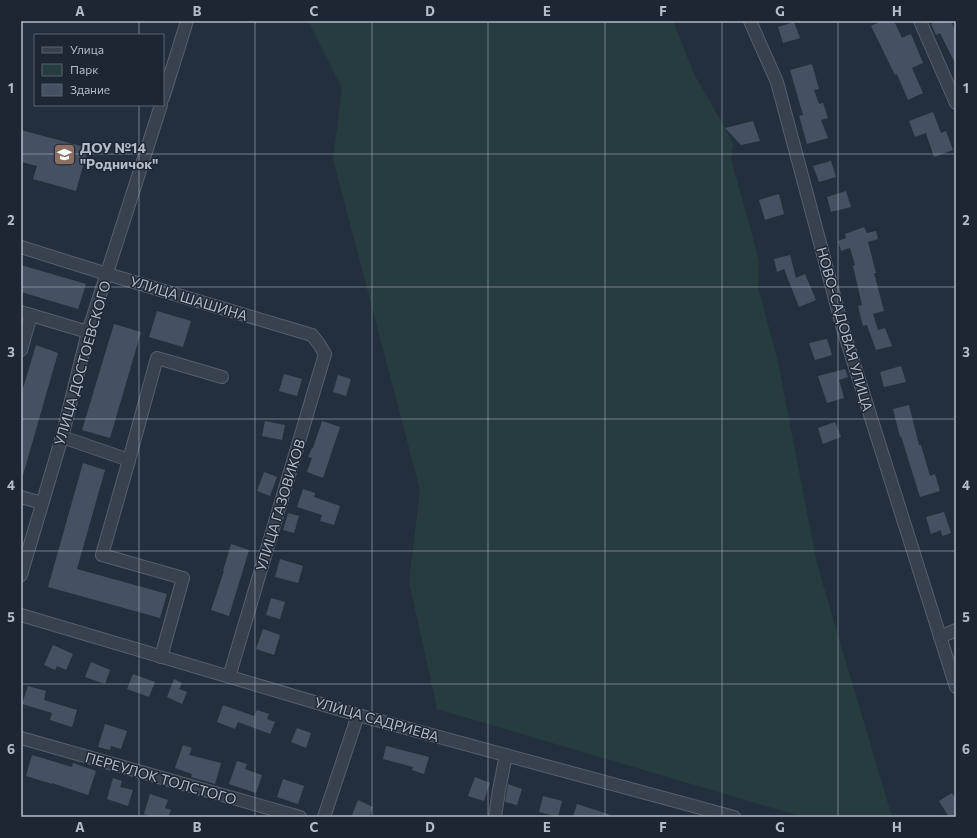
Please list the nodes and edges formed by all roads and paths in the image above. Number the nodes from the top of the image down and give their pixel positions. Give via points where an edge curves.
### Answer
1 (186, 21) edge
2 (750, 21) edge
3 (920, 21) edge
4 (164, 95) edge
5 (956, 103) edge
6 (161, 106) edge
7 (21, 246) edge
8 (107, 274) junction
9 (26, 314) edge
10 (88, 332) junction
11 (312, 335) joint
12 (21, 350) edge
13 (222, 377) dead end
14 (62, 437) junction
15 (129, 460) junction
16 (21, 497) edge
17 (42, 503) junction
18 (21, 576) edge
19 (21, 615) edge
20 (956, 630) edge
21 (940, 637) junction
22 (161, 658) junction
23 (229, 677) junction
24 (956, 687) edge
25 (358, 715) junction
26 (21, 738) edge
27 (506, 755) junction
28 (300, 817) edge
29 (324, 817) edge
30 (495, 817) edge
31 (734, 817) edge

1 - 4 street
2 - 21 street, НОВО-САДОВАЯ УЛИЦА via 777,82 843,329
3 - 5 street
6 - 8 street, УЛИЦА ДОСТОЕВСКОГО
7 - 8 street, УЛИЦА ШАШИНА
8 - 10 street, УЛИЦА ДОСТОЕВСКОГО
8 - 11 street, УЛИЦА ШАШИНА
9 - 10 street
9 - 12 street
10 - 14 street, УЛИЦА ДОСТОЕВСКОГО
11 - 23 street, УЛИЦА ГАЗОВИКОВ via 325,354
13 - 15 street via 157,358
14 - 15 street
14 - 17 street, УЛИЦА ДОСТОЕВСКОГО
15 - 22 street via 102,555 184,578
16 - 17 street
17 - 18 street, УЛИЦА ДОСТОЕВСКОГО
19 - 22 street, УЛИЦА САДРИЕВА
20 - 21 street
21 - 24 street, НОВО-САДОВАЯ УЛИЦА
22 - 23 street, УЛИЦА САДРИЕВА
23 - 25 street, УЛИЦА САДРИЕВА
25 - 27 street, УЛИЦА САДРИЕВА
25 - 29 street
26 - 28 street, ПЕРЕУЛОК ТОЛСТОГО
27 - 30 street
27 - 31 street, УЛИЦА САДРИЕВА

